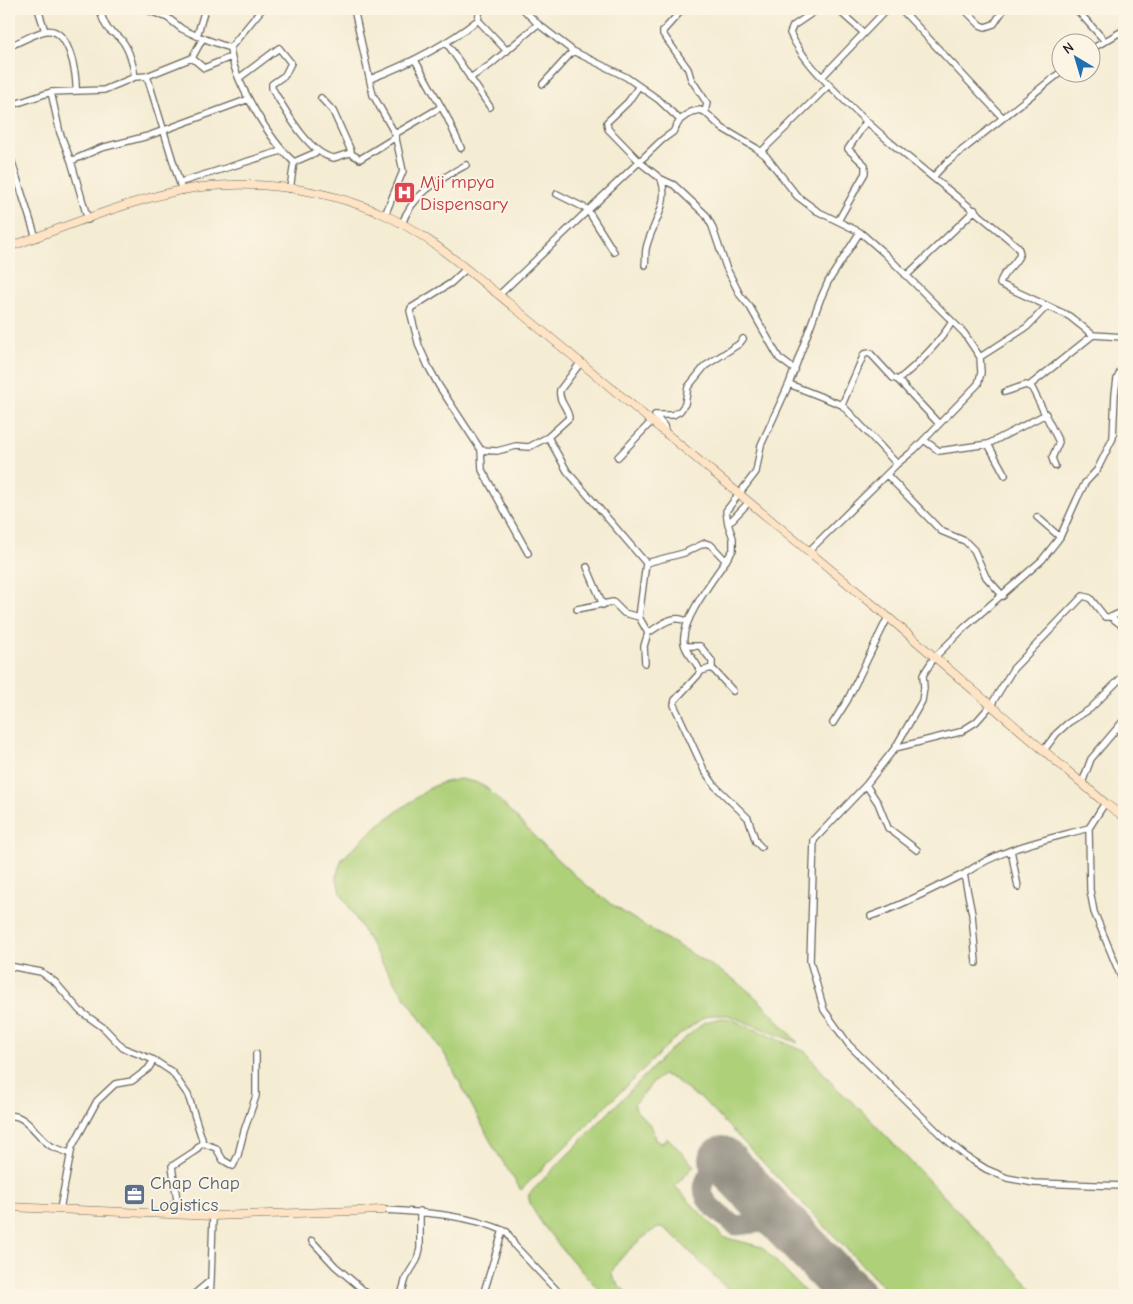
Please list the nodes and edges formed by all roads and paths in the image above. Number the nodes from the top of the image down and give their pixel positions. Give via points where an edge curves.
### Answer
1 (38, 9) edge
2 (99, 9) edge
3 (145, 9) edge
4 (205, 9) edge
5 (262, 9) edge
6 (354, 9) edge
7 (480, 9) edge
8 (683, 9) edge
9 (818, 9) edge
10 (837, 9) edge
11 (887, 9) edge
12 (901, 9) edge
13 (964, 9) edge
14 (1004, 9) edge
15 (1076, 9) edge
16 (526, 10) edge
17 (478, 20) junction
18 (538, 24) junction
19 (1124, 30) edge
20 (45, 31) junction
21 (864, 33) junction
22 (200, 37) junction
23 (1105, 41) junction
24 (446, 42) junction
25 (1100, 44) edge
26 (9, 46) edge
27 (230, 48) junction
28 (507, 51) junction
29 (573, 51) junction
30 (231, 56) junction
31 (192, 58) junction
32 (415, 60) junction
33 (147, 76) junction
34 (135, 77) junction
35 (822, 77) junction
36 (239, 78) junction
37 (470, 78) junction
38 (370, 79) junction
39 (1050, 81) edge
40 (543, 84) dead end
41 (829, 85) junction
42 (639, 86) junction
43 (76, 90) junction
44 (51, 92) junction
45 (321, 98) dead end
46 (249, 99) junction
47 (9, 106) edge
48 (441, 107) junction
49 (490, 107) dead end
50 (705, 112) junction
51 (1003, 118) junction
52 (680, 120) junction
53 (866, 122) junction
54 (165, 128) junction
55 (395, 136) junction
56 (461, 148) dead end
57 (282, 152) junction
58 (317, 152) junction
59 (761, 152) junction
60 (9, 153) edge
61 (350, 153) junction
62 (71, 161) junction
63 (639, 161) junction
64 (294, 162) junction
65 (466, 165) dead end
66 (933, 177) junction
67 (661, 179) junction
68 (181, 182) junction
69 (290, 189) junction
70 (182, 191) junction
71 (556, 194) dead end
72 (588, 209) junction
73 (975, 210) junction
74 (385, 215) junction
75 (88, 220) junction
76 (838, 221) junction
77 (402, 224) junction
78 (860, 232) junction
79 (36, 238) junction
80 (9, 247) edge
81 (614, 252) dead end
82 (645, 265) dead end
83 (466, 269) junction
84 (906, 276) junction
85 (499, 295) junction
86 (1046, 306) junction
87 (952, 322) junction
88 (1093, 335) junction
89 (1124, 337) edge
90 (743, 339) dead end
91 (980, 357) junction
92 (581, 362) junction
93 (1124, 363) edge
94 (795, 370) junction
95 (898, 380) junction
96 (789, 384) junction
97 (1029, 386) junction
98 (1005, 392) dead end
99 (842, 405) junction
100 (1046, 414) junction
101 (652, 422) junction
102 (939, 424) junction
103 (666, 434) junction
104 (548, 437) junction
105 (924, 440) junction
106 (988, 444) junction
107 (481, 450) junction
108 (618, 457) dead end
109 (897, 464) junction
110 (1055, 466) dead end
111 (886, 475) junction
112 (1005, 475) dead end
113 (739, 494) junction
114 (748, 502) junction
115 (1037, 518) dead end
116 (728, 524) junction
117 (1060, 536) junction
118 (808, 552) junction
119 (528, 553) dead end
120 (726, 561) junction
121 (646, 563) junction
122 (586, 567) dead end
123 (1003, 596) junction
124 (602, 605) junction
125 (577, 609) dead end
126 (1124, 611) edge
127 (888, 616) junction
128 (639, 617) junction
129 (1111, 617) junction
130 (688, 622) junction
131 (1124, 627) edge
132 (648, 633) junction
133 (685, 646) junction
134 (934, 658) junction
135 (645, 663) dead end
136 (712, 668) junction
137 (701, 671) junction
138 (1124, 675) edge
139 (733, 691) dead end
140 (991, 705) junction
141 (1124, 720) edge
142 (833, 723) dead end
143 (896, 748) junction
144 (1044, 750) junction
145 (1082, 783) junction
146 (866, 784) junction
147 (1105, 803) junction
148 (1124, 817) edge
149 (1089, 828) junction
150 (761, 846) dead end
151 (917, 850) dead end
152 (1011, 850) junction
153 (964, 874) junction
154 (1018, 887) dead end
155 (871, 916) dead end
156 (976, 963) dead end
157 (9, 966) edge
158 (1121, 973) edge
159 (1124, 984) edge
160 (256, 1054) dead end
161 (154, 1060) junction
162 (9, 1116) edge
163 (202, 1143) junction
164 (70, 1153) junction
165 (1124, 1186) edge
166 (177, 1200) junction
167 (9, 1207) edge
168 (60, 1209) junction
169 (383, 1210) joint
170 (420, 1212) junction
171 (166, 1213) junction
172 (184, 1214) junction
173 (213, 1216) junction
174 (503, 1230) junction
175 (312, 1241) dead end
176 (211, 1280) junction
177 (193, 1295) edge
178 (210, 1295) edge
179 (369, 1295) edge
180 (401, 1295) edge
181 (484, 1295) edge
182 (494, 1295) edge
183 (561, 1295) edge

1 - 20 street
2 - 34 street via 105,25 125,47
3 - 22 street
4 - 22 street
5 - 27 street
6 - 38 street
7 - 17 street
8 - 50 street via 663,34 688,69 707,104
9 - 35 street via 793,26 790,33
10 - 21 street
11 - 21 street
12 - 51 street
13 - 14 street via 985,27 994,24
15 - 23 street
16 - 18 street
17 - 24 street
17 - 28 street
18 - 28 street
18 - 29 street
19 - 23 street
20 - 26 street
20 - 43 street via 54,32 63,39 77,76
21 - 35 street
22 - 27 street
22 - 31 street
23 - 25 street
24 - 32 street
24 - 37 street
27 - 30 street
28 - 37 street
29 - 40 street
29 - 42 street
30 - 31 street via 204,68
30 - 36 street
31 - 33 street
32 - 38 street
32 - 48 street
33 - 34 street
33 - 54 street
34 - 43 street via 104,90
35 - 41 street
36 - 46 street
36 - 58 street via 277,49 281,50 291,63 272,88
37 - 49 street
38 - 55 street via 374,95
39 - 51 street
41 - 53 street
41 - 59 street
42 - 52 street
42 - 63 street via 628,102 606,122 608,129
43 - 44 street
44 - 47 street
44 - 62 street via 60,134
45 - 61 street via 333,111
46 - 54 street
46 - 57 street
48 - 55 street
48 - 56 street
50 - 52 street via 691,112
50 - 59 street via 722,128
51 - 66 street
52 - 63 street via 673,132
53 - 66 street
53 - 76 street via 848,149 865,165 865,172
54 - 62 street
54 - 68 street
55 - 61 street via 360,159
55 - 74 street via 403,171
57 - 64 street
57 - 68 street
58 - 61 street via 334,158
58 - 64 street
59 - 76 street via 797,196
60 - 79 street
62 - 75 street
63 - 67 street
63 - 72 street
64 - 69 street
65 - 77 street via 427,188 408,209
66 - 73 street
67 - 82 street via 661,210 646,249
67 - 94 street via 674,185 706,215 740,295 779,358
68 - 70 street
69 - 70 main road via 244,186
69 - 74 main road via 332,196
70 - 75 main road
71 - 72 street
72 - 81 street
72 - 85 street
73 - 84 street
73 - 86 street via 1018,247 1018,259 1000,279 1000,284
74 - 77 main road
75 - 79 main road
76 - 78 street
77 - 83 main road
78 - 84 street
78 - 94 street via 825,288
79 - 80 main road
83 - 85 main road
83 - 107 street via 410,311 419,346 438,386
84 - 87 street
85 - 92 main road
86 - 88 street via 1069,316
86 - 91 street via 1027,327
87 - 91 street
87 - 95 street via 939,340
88 - 89 street
88 - 97 street
90 - 103 street via 705,366 688,387 685,404 680,411 673,415 655,415
91 - 102 street via 978,384
92 - 101 main road
92 - 104 street via 560,390 561,404 569,418
93 - 117 street via 1115,394 1113,438 1077,499
94 - 96 street
95 - 99 street via 870,354 864,354
95 - 102 street
96 - 99 street
96 - 113 street via 761,445 756,472
97 - 98 street
97 - 100 street
99 - 109 street
100 - 106 street
100 - 110 street via 1058,442 1052,458
101 - 103 main road
101 - 108 street
102 - 105 street
103 - 113 main road
104 - 107 street via 529,447
104 - 121 street via 567,471
105 - 106 street via 939,451
105 - 109 street
106 - 112 street
107 - 119 street via 482,470
109 - 111 street
111 - 118 street
111 - 123 street via 941,530 965,541 974,550 986,577
113 - 114 main road
113 - 116 street via 726,511
114 - 116 street
114 - 118 main road
115 - 117 street
116 - 120 street via 733,550
117 - 123 street via 1042,560
118 - 127 main road
120 - 121 street via 712,545 705,543 684,553
120 - 130 street
121 - 128 street
122 - 124 street
123 - 134 street via 965,626
124 - 125 street
124 - 128 street via 613,602 624,613
126 - 129 street
127 - 134 main road
127 - 142 street
128 - 132 street
129 - 131 street
129 - 140 street via 1105,616 1090,598 1083,596 1012,669
130 - 132 street via 675,618
130 - 133 street
132 - 135 street via 644,646
133 - 136 street via 700,646 712,660
133 - 137 street
134 - 140 main road
134 - 143 street via 923,675 922,701
136 - 137 street
136 - 139 street
137 - 150 street via 675,700 676,712 704,770 715,786 748,818 756,842
138 - 144 street via 1090,709 1056,734
140 - 143 street via 976,722 960,732
140 - 144 main road
141 - 145 street via 1091,759
143 - 146 street
144 - 145 main road
145 - 147 main road
146 - 151 street via 888,828
146 - 165 street via 814,840 809,952 819,998 829,1018 849,1045 944,1138 986,1169 1007,1178 1034,1183
147 - 148 main road
147 - 149 street
149 - 152 street
149 - 158 street via 1090,890 1094,912
152 - 153 street via 988,858
152 - 154 street
153 - 155 street via 912,897 897,908
153 - 156 street via 972,914
157 - 161 street via 41,972 123,1048
158 - 159 street
160 - 163 street via 256,1096 233,1166 216,1148
161 - 163 street via 172,1072 188,1095
161 - 164 street via 132,1081 115,1084 102,1094
162 - 164 street via 20,1119 51,1146
163 - 166 street via 172,1166
164 - 168 street
166 - 171 street
166 - 172 street
167 - 168 main road
168 - 171 main road
169 - 170 street
169 - 173 main road
170 - 174 street
170 - 180 street via 420,1249
171 - 172 main road
172 - 173 main road
173 - 176 street
174 - 181 street
174 - 183 street
175 - 179 street
176 - 177 street
176 - 178 street
181 - 182 street

